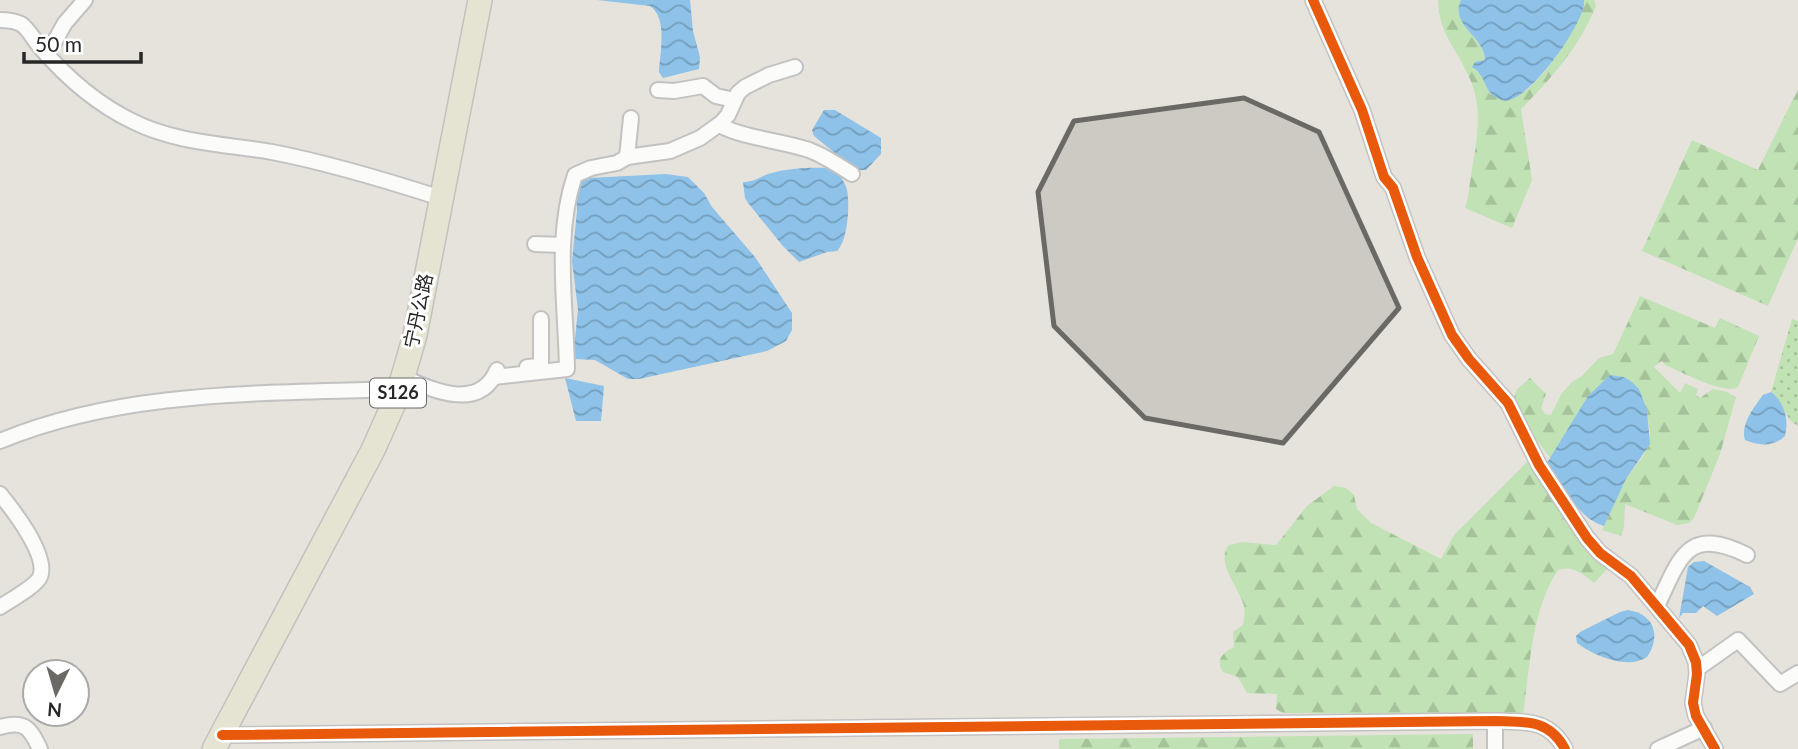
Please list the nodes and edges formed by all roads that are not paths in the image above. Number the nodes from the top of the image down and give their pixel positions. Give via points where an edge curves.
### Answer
1 (85, 0) edge
2 (480, 0) edge
3 (1313, 0) edge
4 (0, 20) edge
5 (47, 55) junction
6 (795, 67) dead end
7 (657, 90) dead end
8 (734, 100) junction
9 (631, 118) dead end
10 (719, 125) junction
11 (627, 157) junction
12 (852, 174) dead end
13 (441, 198) junction
14 (535, 244) dead end
15 (563, 245) junction
16 (541, 320) dead end
17 (494, 377) junction
18 (401, 383) junction
19 (0, 441) edge
20 (0, 494) edge
21 (1747, 555) dead end
22 (1657, 606) junction
23 (0, 607) edge
24 (1697, 669) junction
25 (1798, 673) edge
26 (1495, 721) junction
27 (0, 727) edge
28 (1704, 728) junction
29 (218, 742) edge
30 (40, 749) edge
31 (1495, 749) edge
32 (1565, 749) edge
33 (1658, 749) edge
34 (1715, 749) edge

1 - 5 street
2 - 13 main road, 宁丹公路 / S126
3 - 22 street via 1363,110 1384,177 1393,188 1416,257 1452,335 1508,403 1539,466 1587,538
4 - 5 street via 18,22
5 - 13 street via 90,96 149,129 317,162
6 - 8 street via 745,87
7 - 8 street via 703,86 716,96
8 - 10 street
9 - 11 street
10 - 11 street via 670,151
10 - 12 street via 809,150
11 - 15 street via 575,175
13 - 18 main road, 宁丹公路 / S126 via 415,335
14 - 15 street
15 - 17 street via 567,369
16 - 17 street via 541,366 497,369
17 - 18 street via 476,390 453,395
18 - 19 street via 180,399 66,417
18 - 29 main road, 宁丹公路 / S126 via 373,450
20 - 23 street via 31,539 42,569 37,582
21 - 22 street via 1723,544 1696,546 1679,559
22 - 24 street via 1689,645
24 - 25 street via 1738,640 1780,684
24 - 28 street via 1693,704
26 - 29 street
26 - 31 street
26 - 32 street via 1543,725 1559,737
27 - 30 street via 27,727
28 - 33 street
28 - 34 street

